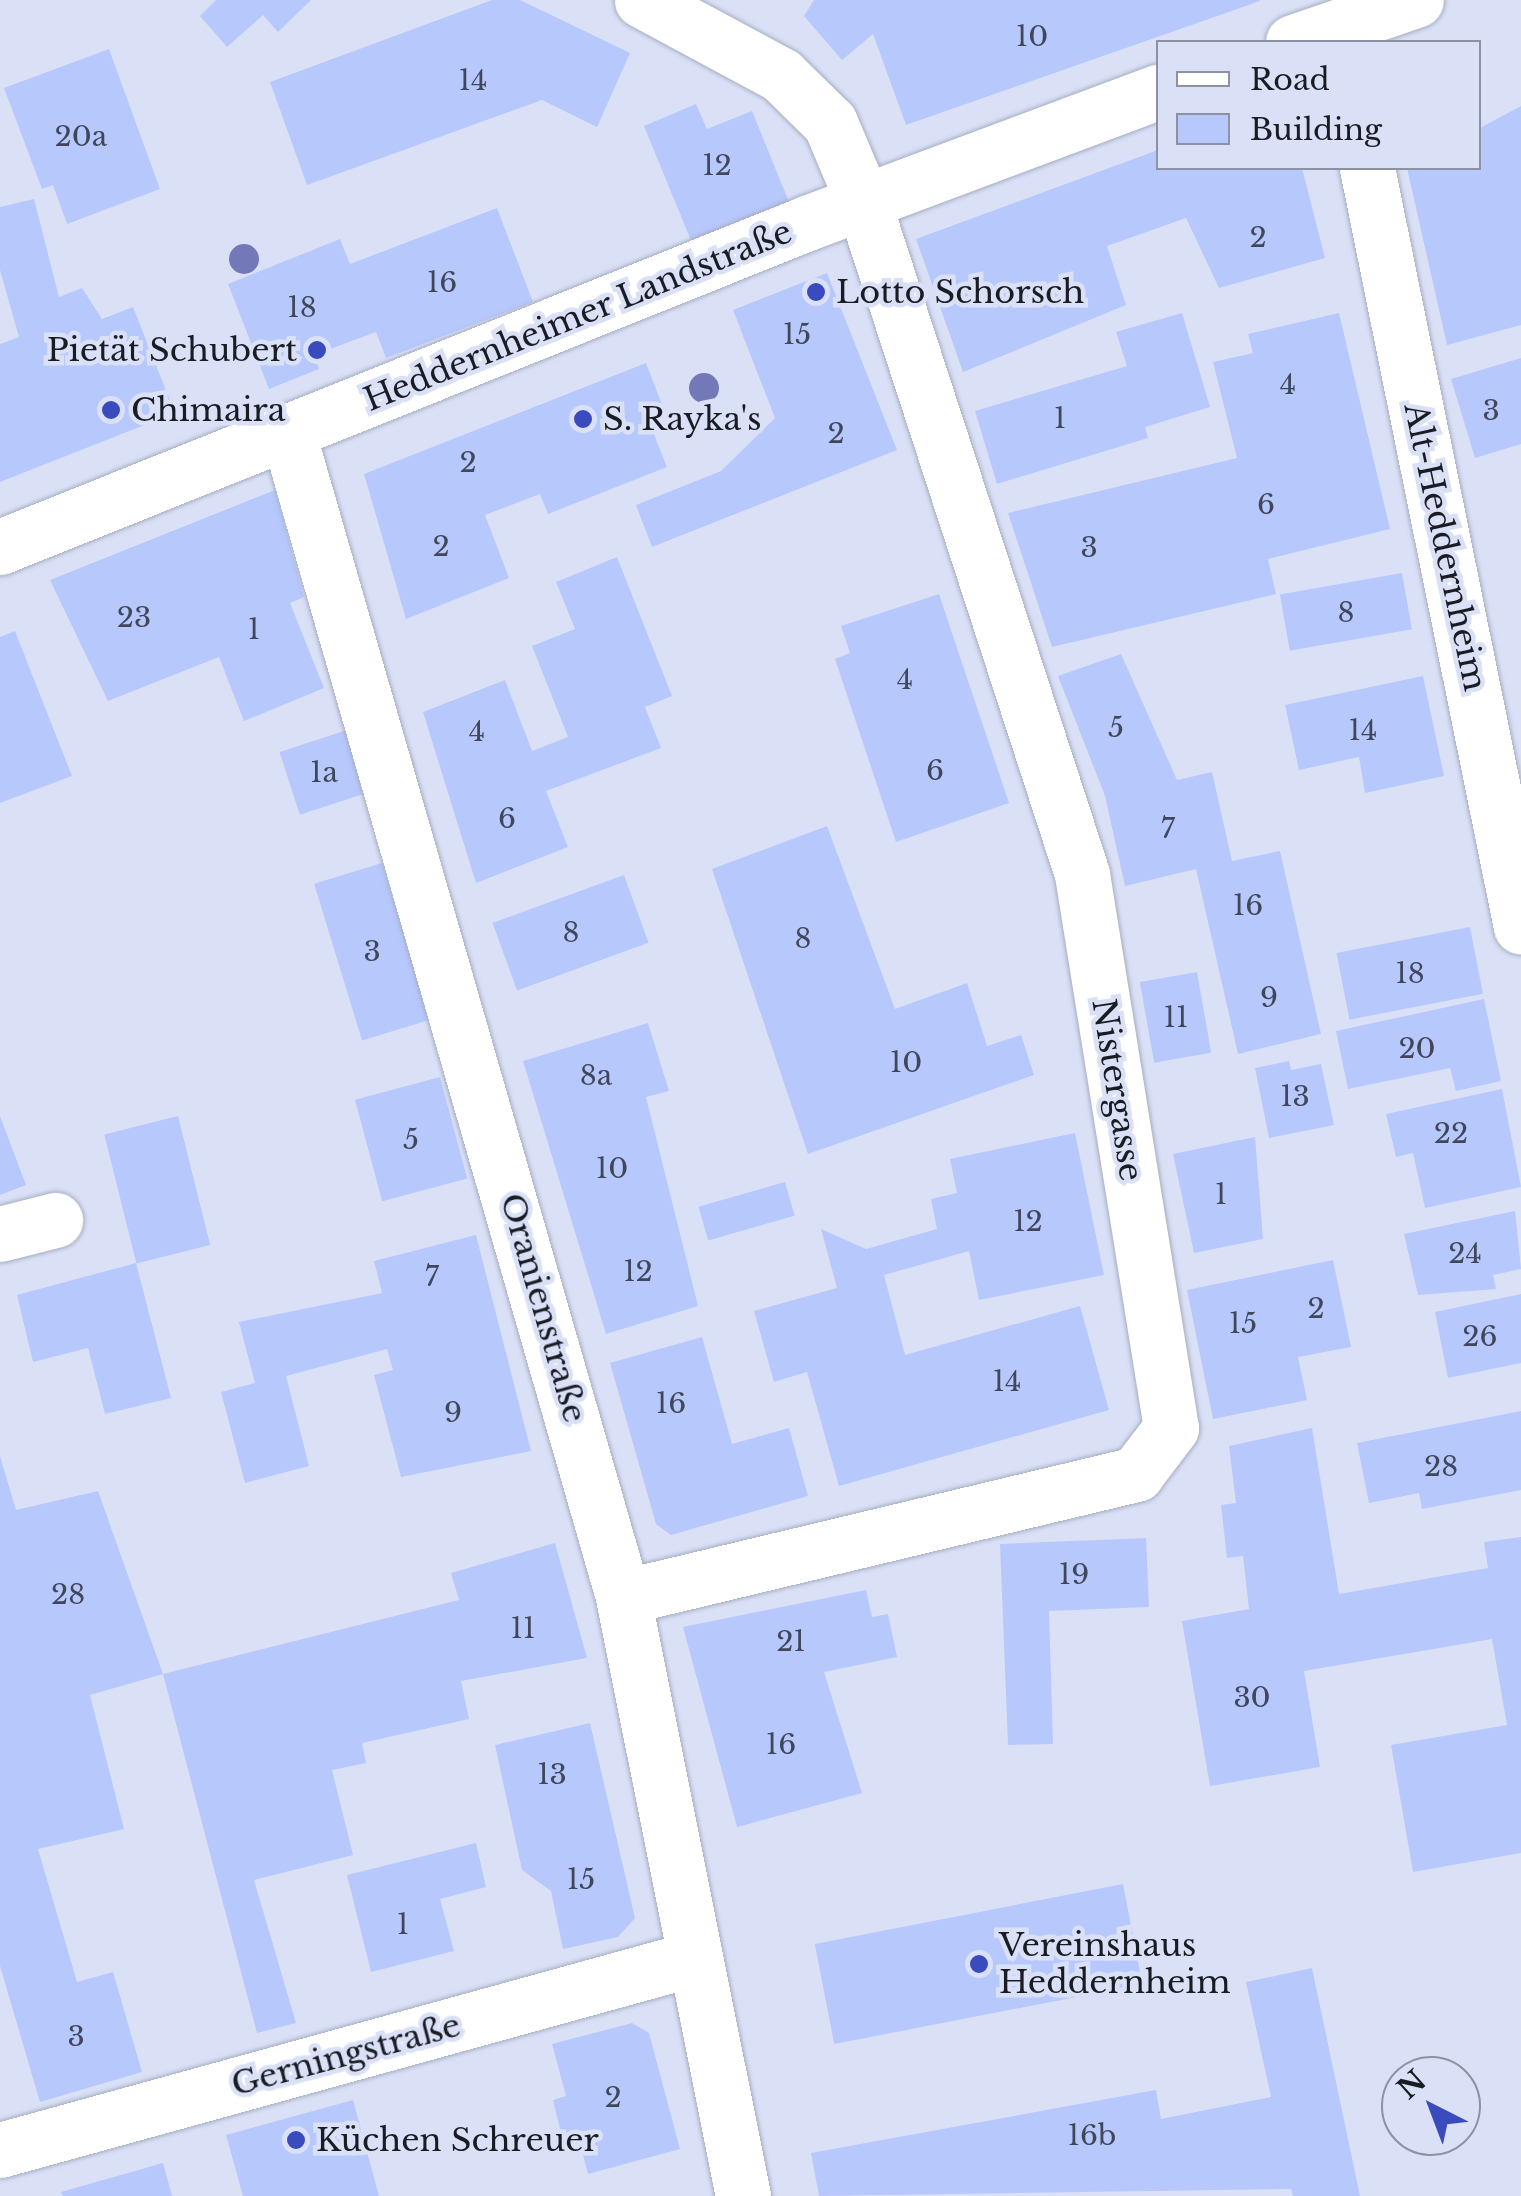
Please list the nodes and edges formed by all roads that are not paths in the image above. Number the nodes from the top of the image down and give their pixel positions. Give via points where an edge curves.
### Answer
1 (642, 0) edge
2 (1416, 0) edge
3 (1324, 37) edge
4 (1156, 93) edge
5 (1367, 170) edge
6 (864, 201) junction
7 (288, 432) junction
8 (0, 548) edge
9 (1521, 926) edge
10 (55, 1220) dead end
11 (0, 1234) edge
12 (623, 1597) junction
13 (692, 1959) junction
14 (0, 2150) edge
15 (0, 2175) edge
16 (6, 2196) edge
17 (743, 2196) edge

1 - 6 street, Nistergasse via 781,74 830,123
2 - 3 street
4 - 6 street, Heddernheimer Landstraße
5 - 9 street, Alt-Heddernheim
6 - 7 street, Heddernheimer Landstraße
6 - 12 street, Nistergasse via 1082,874 1171,1428 1136,1474
7 - 8 street, Heddernheimer Landstraße
7 - 12 street, Oranienstraße
10 - 11 street
12 - 13 street, Oranienstraße
13 - 14 street, Gerningstraße
13 - 17 street, Oranienstraße
15 - 16 street

